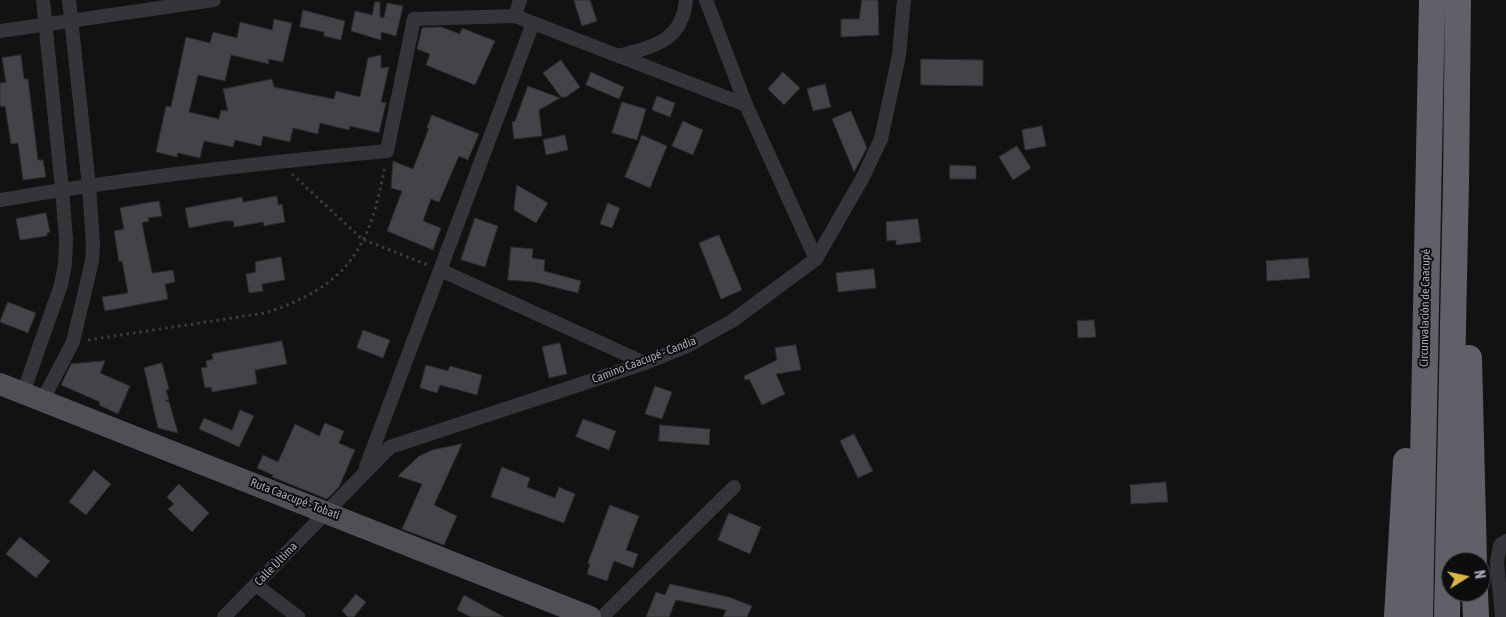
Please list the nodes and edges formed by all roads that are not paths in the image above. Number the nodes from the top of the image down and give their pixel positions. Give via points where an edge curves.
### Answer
1 (43, 0) edge
2 (69, 0) edge
3 (214, 0) edge
4 (520, 0) edge
5 (686, 0) edge
6 (706, 0) edge
7 (904, 0) edge
8 (1432, 0) edge
9 (1458, 0) edge
10 (515, 16) junction
11 (72, 21) junction
12 (533, 23) junction
13 (45, 24) junction
14 (0, 31) edge
15 (619, 56) junction
16 (746, 105) junction
17 (89, 186) junction
18 (62, 189) junction
19 (0, 200) edge
20 (1426, 235) junction
21 (1454, 237) junction
22 (816, 259) junction
23 (440, 270) junction
24 (645, 363) junction
25 (15, 392) edge
26 (364, 474) junction
27 (734, 487) dead end
28 (327, 512) junction
29 (1506, 541) edge
30 (1474, 552) edge
31 (256, 585) junction
32 (1475, 602) edge
33 (224, 617) edge
34 (298, 617) edge
35 (590, 617) edge
36 (602, 617) edge
37 (1397, 617) edge
38 (1420, 617) edge
39 (1447, 617) edge
40 (1476, 617) edge
41 (1502, 617) edge

1 - 13 street
2 - 11 street
3 - 11 street
4 - 10 street
5 - 15 street via 677,28 662,43
6 - 16 street
7 - 22 street, Camino Caacupé - Candia via 899,55 881,140
8 - 20 highway, Circunvalación de Caacupé
9 - 21 highway
10 - 12 street
10 - 17 street via 414,20 387,151 278,161
11 - 13 street
11 - 17 street
12 - 15 street
12 - 23 street
13 - 14 street
13 - 18 street
15 - 16 street
16 - 22 street
17 - 18 street
17 - 25 street via 92,261 73,342
18 - 19 street
18 - 25 street via 66,239 61,285
20 - 37 highway via 1421,243 1413,326
20 - 38 highway, Circunvalación de Caacupé
21 - 30 highway via 1461,250 1467,278
21 - 39 highway
22 - 24 street, Camino Caacupé - Candia via 732,321 687,346
23 - 24 street
23 - 26 street
24 - 26 street, Camino Caacupé - Candia via 390,447
25 - 28 main road, Ruta Caacupé - Tobatí
26 - 28 street, Camino Caacupé - Candia
27 - 36 street
28 - 31 street, Calle Última
28 - 35 main road, Ruta Caacupé - Tobatí
29 - 41 street via 1500,545 1497,562
31 - 33 street, Calle Última
31 - 34 street
32 - 40 highway

